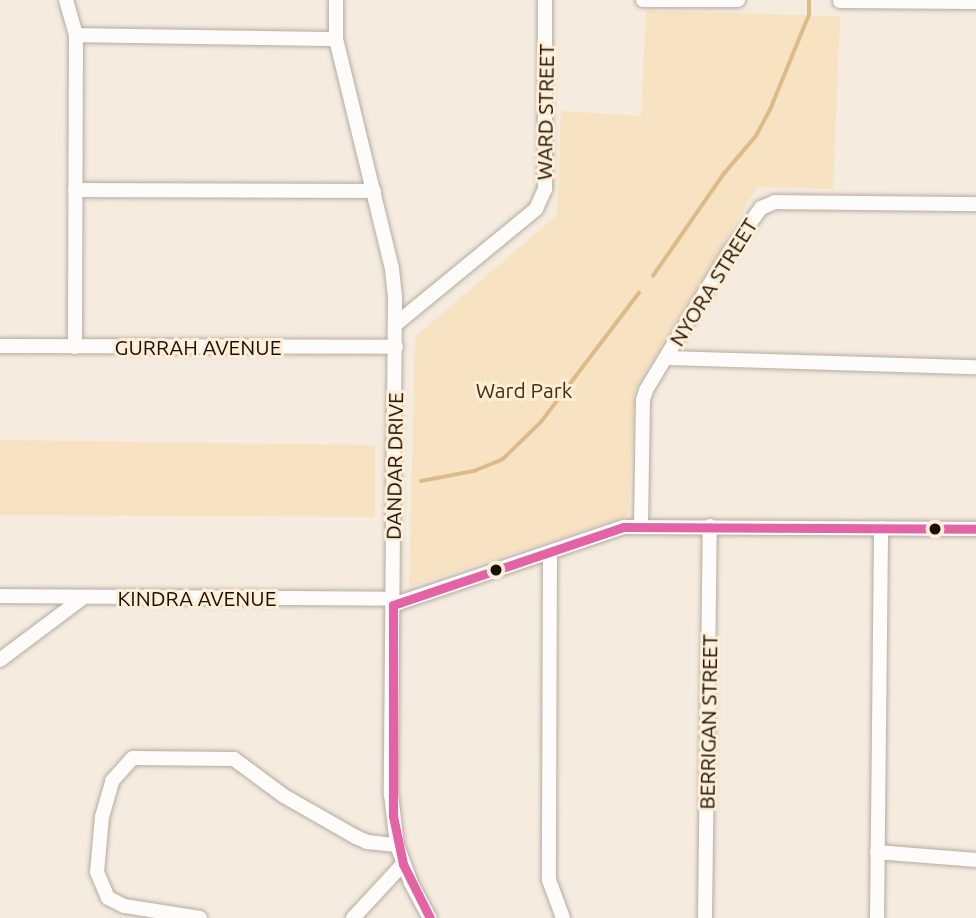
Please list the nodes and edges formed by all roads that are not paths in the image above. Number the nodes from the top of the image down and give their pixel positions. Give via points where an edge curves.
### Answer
1 (66, 0) edge
2 (336, 0) edge
3 (545, 0) edge
4 (643, 0) edge
5 (738, 0) edge
6 (840, 1) edge
7 (976, 2) edge
8 (76, 35) junction
9 (336, 39) junction
10 (75, 190) junction
11 (373, 191) junction
12 (976, 204) edge
13 (396, 324) junction
14 (0, 346) edge
15 (75, 347) junction
16 (396, 347) junction
17 (666, 358) junction
18 (976, 367) edge
19 (641, 525) junction
20 (710, 526) junction
21 (881, 528) junction
22 (976, 528) edge
23 (550, 552) junction
24 (0, 596) edge
25 (84, 597) junction
26 (393, 602) junction
27 (0, 660) edge
28 (397, 845) junction
29 (877, 852) junction
30 (976, 860) edge
31 (403, 864) junction
32 (200, 918) edge
33 (353, 918) edge
34 (430, 918) edge
35 (563, 918) edge
36 (705, 918) edge
37 (877, 918) edge

1 - 8 street
2 - 9 street, DANDAR DRIVE
3 - 13 street, WARD STREET via 545,189 536,209
4 - 5 street
6 - 7 street
8 - 9 street
8 - 10 street
9 - 11 street, DANDAR DRIVE
10 - 11 street
10 - 15 street
11 - 13 street, DANDAR DRIVE via 392,270
12 - 17 street, NYORA STREET via 775,202 761,208
13 - 16 street, DANDAR DRIVE
14 - 15 street, GURRAH AVENUE
15 - 16 street, GURRAH AVENUE
16 - 26 street, DANDAR DRIVE
17 - 18 street
17 - 19 street, NYORA STREET via 643,400
19 - 20 street, KINDRA AVENUE
19 - 23 street, KINDRA AVENUE
20 - 21 street, KINDRA AVENUE
20 - 36 street, BERRIGAN STREET
21 - 22 street, KINDRA AVENUE
21 - 29 street
23 - 26 street, KINDRA AVENUE
23 - 35 street via 549,880
24 - 25 street, KINDRA AVENUE
25 - 26 street, KINDRA AVENUE
25 - 27 street
26 - 28 street, DANDAR DRIVE via 390,770
28 - 31 street, DANDAR DRIVE
28 - 32 street via 356,837 284,796 234,759 133,758 112,781 102,817 97,872 108,898 124,906
29 - 30 street
29 - 37 street
31 - 33 street
31 - 34 street, DANDAR DRIVE

